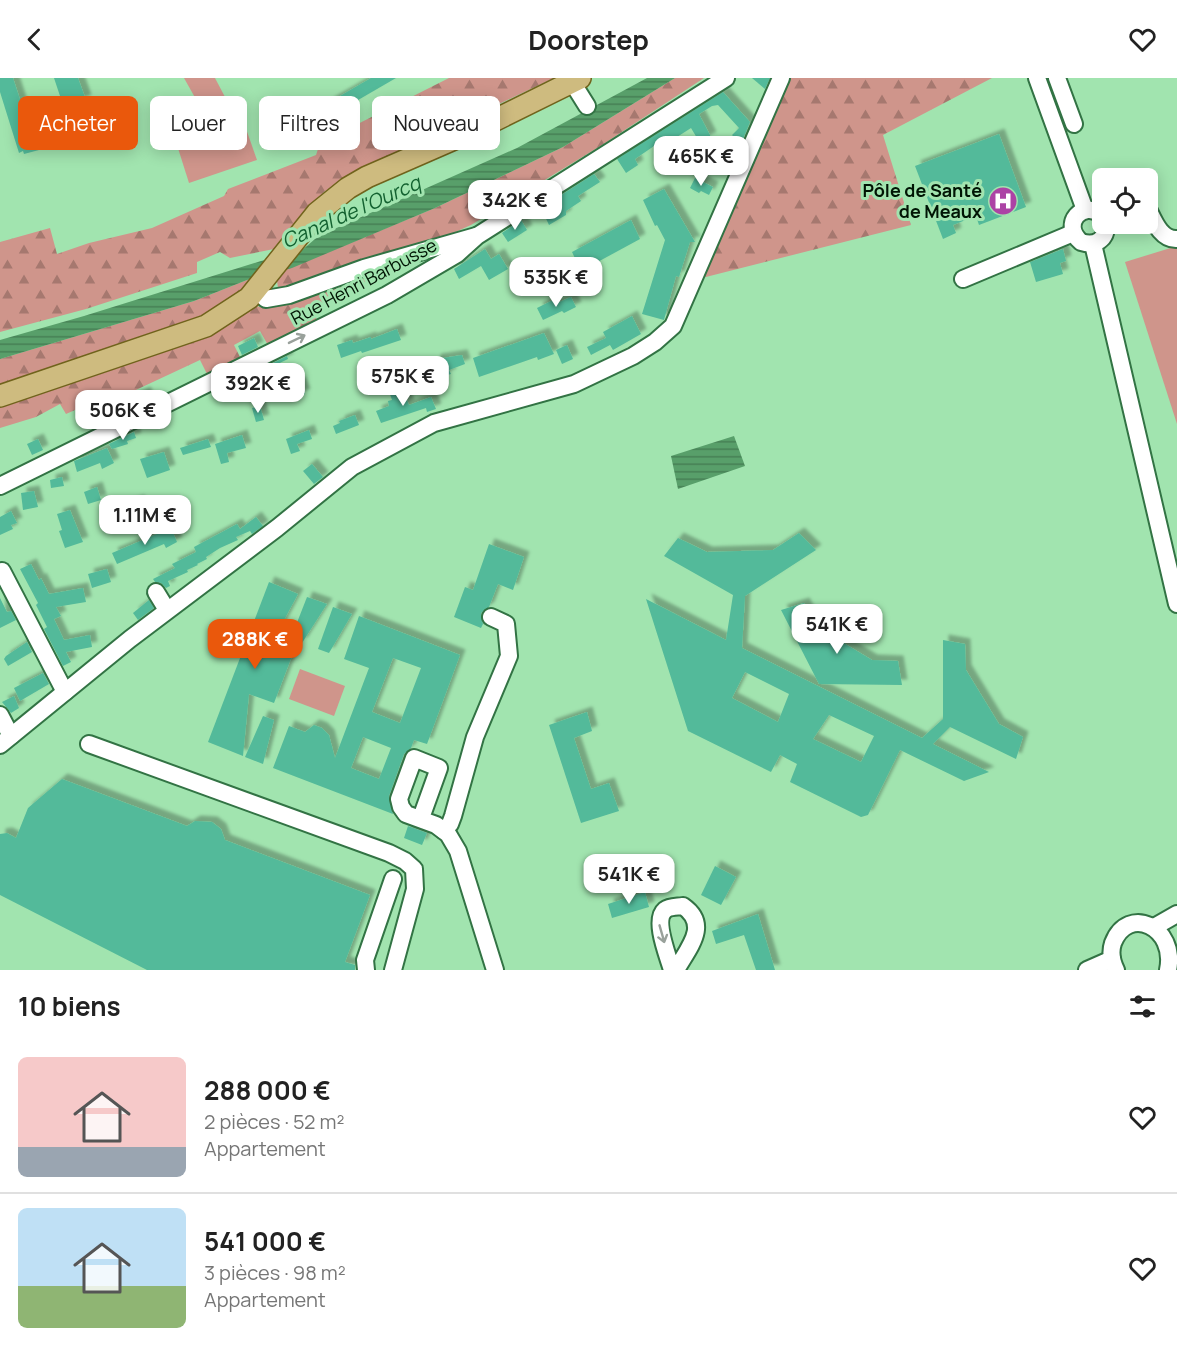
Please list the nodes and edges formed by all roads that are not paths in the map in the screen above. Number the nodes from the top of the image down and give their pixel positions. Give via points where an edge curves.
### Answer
1 (726, 78) edge
2 (781, 78) edge
3 (1037, 78) edge
4 (1056, 78) edge
5 (576, 80) edge
6 (587, 106) dead end
7 (1074, 124) dead end
8 (1085, 210) junction
9 (1092, 210) edge
10 (1158, 229) edge
11 (1073, 233) junction
12 (1105, 234) edge
13 (477, 236) junction
14 (1177, 239) edge
15 (1093, 244) junction
16 (963, 279) dead end
17 (252, 294) junction
18 (0, 396) edge
19 (0, 486) edge
20 (2, 571) dead end
21 (156, 592) dead end
22 (1177, 604) edge
23 (167, 610) junction
24 (491, 617) dead end
25 (65, 692) junction
26 (0, 715) edge
27 (5, 741) edge
28 (89, 744) dead end
29 (421, 818) dead end
30 (442, 830) junction
31 (393, 879) dead end
32 (1177, 914) edge
33 (1156, 926) junction
34 (1174, 940) edge
35 (1114, 965) edge
36 (366, 970) edge
37 (393, 970) edge
38 (495, 970) edge
39 (1087, 970) edge
40 (1168, 970) edge

1 - 13 street, Rue Henri Barbusse
2 - 23 street via 674,326 633,356 574,384 434,423 378,452 352,467
3 - 8 street
4 - 7 street
5 - 6 street
5 - 17 main road via 348,188 317,213
8 - 9 street
8 - 11 street via 1074,219
10 - 14 street
11 - 15 street via 1081,242
11 - 16 street
12 - 15 street
13 - 17 street via 364,268 289,295 266,299
19 -> 13 street, Rue Henri Barbusse via 387,295 457,254
15 - 22 street
17 - 18 main road via 206,326
20 - 25 street
21 - 23 street
23 - 25 street
24 - 30 street via 506,624 509,656 475,737 450,824
25 - 27 street
26 - 27 street
28 - 37 street via 405,861 414,869 415,889
29 - 30 street
30 - 38 street via 458,851
31 - 36 street via 365,960
32 - 33 street
33 - 34 street
33 - 35 street via 1137,923 1120,932 1112,950
34 - 40 street
35 - 39 street

